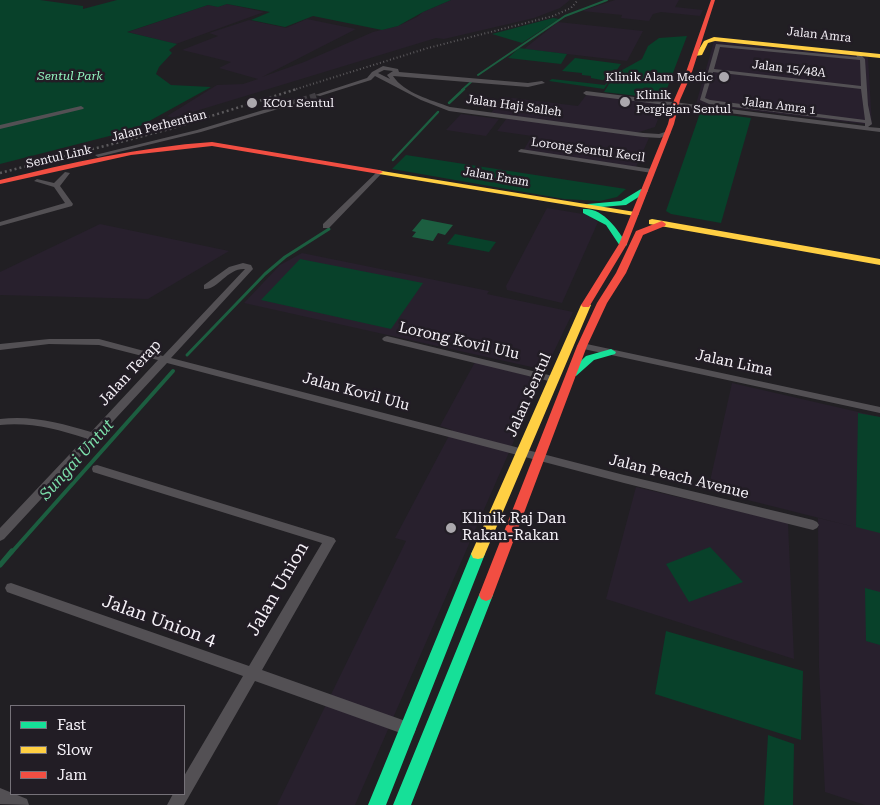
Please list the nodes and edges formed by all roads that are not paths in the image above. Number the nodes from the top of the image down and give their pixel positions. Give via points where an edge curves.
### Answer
1 (713, 0) edge
2 (721, 0) edge
3 (762, 45) junction
4 (859, 56) junction
5 (880, 56) edge
6 (693, 57) junction
7 (711, 70) junction
8 (396, 72) junction
9 (374, 73) junction
10 (395, 83) junction
11 (542, 83) dead end
12 (864, 88) junction
13 (586, 93) dead end
14 (318, 95) tunnel mouth
15 (294, 103) tunnel mouth
16 (676, 104) junction
17 (81, 108) dead end
18 (746, 110) junction
19 (868, 122) junction
20 (0, 127) edge
21 (859, 128) junction
22 (880, 130) edge
23 (635, 134) junction
24 (666, 138) junction
25 (162, 150) junction
26 (521, 151) dead end
27 (125, 154) junction
28 (102, 156) junction
29 (652, 171) junction
30 (379, 173) junction
31 (67, 174) junction
32 (0, 180) edge
33 (37, 181) junction
34 (0, 186) edge
35 (56, 186) junction
36 (0, 190) edge
37 (644, 191) junction
38 (587, 208) junction
39 (634, 216) junction
40 (0, 224) edge
41 (662, 224) junction
42 (326, 226) dead end
43 (623, 244) junction
44 (880, 255) edge
45 (880, 262) edge
46 (207, 287) dead end
47 (387, 339) dead end
48 (582, 346) junction
49 (0, 347) edge
50 (611, 352) junction
51 (165, 358) junction
52 (570, 376) junction
53 (553, 379) junction
54 (880, 410) edge
55 (0, 422) edge
56 (92, 436) junction
57 (521, 452) junction
58 (539, 457) junction
59 (97, 468) dead end
60 (813, 525) dead end
61 (0, 536) edge
62 (11, 588) dead end
63 (252, 674) junction
64 (409, 729) junction
65 (185, 788) edge
66 (0, 796) edge
67 (21, 805) edge
68 (377, 805) edge
69 (402, 805) edge

1 - 6 main road, Jalan Sentul
2 - 3 main road via 710,31
3 - 4 main road, Jalan Amra
3 - 6 main road via 710,40 700,54
3 - 7 street via 718,45
4 - 5 main road, Jalan Amra
4 - 12 street
6 - 16 main road, Jalan Sentul
7 - 12 street, Jalan 15/48A
7 - 18 street via 702,99
8 - 9 street via 383,68
8 - 10 street via 390,75
8 - 11 street via 528,85
9 - 10 street, Jalan Haji Salleh
9 - 14 street via 369,79
10 - 23 street, Jalan Haji Salleh via 449,109
12 - 19 street
13 - 16 street
15 - 28 street, Jalan Perhentian
16 - 18 street, Jalan Amra 1
16 - 24 main road, Jalan Sentul
17 - 20 street
18 - 19 street
18 - 21 street, Jalan Amra 1
19 - 21 street via 867,126
21 - 22 street, Jalan Amra 1
23 - 24 street, Jalan Haji Salleh
23 - 24 street, Jalan Haji Salleh
24 - 29 main road, Jalan Sentul
25 - 27 main road, Jalan Enam
25 - 30 main road, Jalan Enam via 232,150
25 - 31 main road, Jalan Perhentian
26 - 29 street, Lorong Sentul Kecil
27 - 28 main road, Jalan Enam
27 - 30 main road, Jalan Enam via 168,146 212,144
27 - 34 main road, Sentul Link
28 - 32 main road, Sentul Link
29 - 37 main road, Jalan Sentul
30 - 38 main road, Jalan Enam
30 - 42 street
31 - 33 main road, Jalan Perhentian
31 - 35 street
33 - 35 street
33 - 36 main road, Jalan Perhentian
35 - 40 street via 69,204
37 - 38 main road via 623,203
37 - 39 main road, Jalan Sentul
38 - 39 main road, Jalan Enam
38 - 43 main road via 612,223
39 - 41 main road, Jalan Enam
39 - 43 main road, Jalan Sentul
39 - 44 main road, Jalan Enam
41 - 45 main road, Jalan Enam
41 - 48 main road, Jalan Sentul via 639,233
43 - 53 main road, Jalan Sentul via 583,310
46 - 51 street, Jalan Terap via 235,267 243,265 249,269
47 - 53 street, Lorong Kovil Ulu
48 - 50 street, Jalan Lima
48 - 52 main road, Jalan Sentul
49 - 51 street, Jalan Kovil Ulu via 61,340 99,342
50 - 52 main road via 590,358
50 - 54 street, Jalan Lima
51 - 56 street, Jalan Terap
51 - 57 street, Jalan Kovil Ulu
52 - 58 main road, Jalan Sentul
53 - 57 main road, Jalan Sentul
55 - 56 street via 20,419 45,422
56 - 61 street, Jalan Terap
57 - 58 street, Jalan Kovil Ulu
57 - 64 main road, Jalan Sentul
58 - 60 street, Jalan Peach Avenue
58 - 69 main road, Jalan Sentul
59 - 63 street, Jalan Union via 330,541
62 - 63 street, Jalan Union 4
63 - 64 street, Jalan Union 4
63 - 65 street, Jalan Union
64 - 68 main road, Jalan Sentul
66 - 67 street

